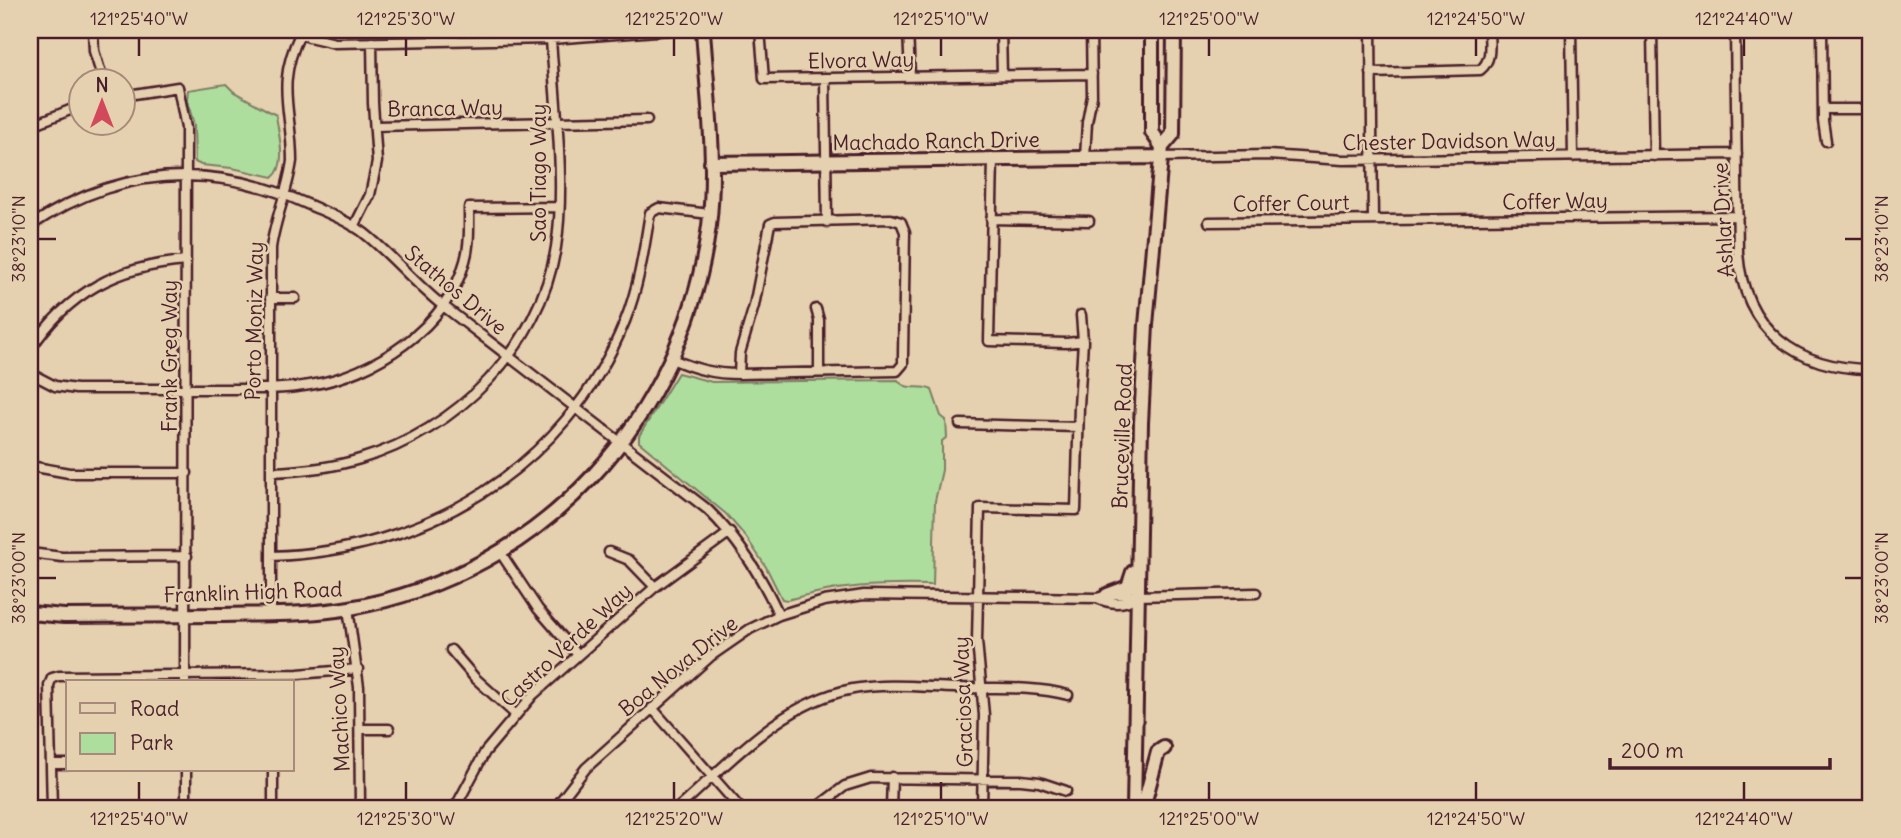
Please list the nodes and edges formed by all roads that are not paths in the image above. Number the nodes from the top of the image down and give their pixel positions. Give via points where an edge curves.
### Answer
1 (93, 30) edge
2 (670, 30) edge
3 (703, 30) edge
4 (760, 30) edge
5 (908, 30) edge
6 (1001, 30) edge
7 (1091, 30) edge
8 (1152, 30) edge
9 (1174, 30) edge
10 (1371, 30) edge
11 (1489, 30) edge
12 (1571, 30) edge
13 (1652, 30) edge
14 (1735, 30) edge
15 (1822, 30) edge
16 (619, 31) edge
17 (297, 32) edge
18 (551, 39) junction
19 (372, 42) junction
20 (99, 66) edge
21 (1371, 73) junction
22 (1092, 74) junction
23 (1002, 75) junction
24 (909, 76) junction
25 (825, 78) junction
26 (136, 94) edge
27 (1823, 109) junction
28 (1871, 109) edge
29 (66, 111) edge
30 (647, 120) dead end
31 (31, 123) edge
32 (556, 124) junction
33 (376, 126) junction
34 (1826, 141) dead end
35 (1161, 152) junction
36 (1737, 154) junction
37 (1654, 156) junction
38 (1573, 157) junction
39 (1085, 158) junction
40 (993, 159) junction
41 (1372, 160) junction
42 (827, 162) junction
43 (711, 163) junction
44 (186, 175) junction
45 (284, 193) junction
46 (559, 207) junction
47 (710, 214) junction
48 (1738, 216) junction
49 (991, 219) junction
50 (1373, 220) junction
51 (1089, 221) dead end
52 (827, 222) junction
53 (1209, 222) dead end
54 (30, 226) edge
55 (354, 227) junction
56 (186, 261) junction
57 (270, 298) junction
58 (295, 298) dead end
59 (442, 305) junction
60 (816, 309) dead end
61 (1081, 315) dead end
62 (1083, 341) junction
63 (30, 350) edge
64 (509, 356) junction
65 (672, 359) junction
66 (1871, 369) edge
67 (819, 372) junction
68 (30, 373) edge
69 (739, 374) junction
70 (270, 388) junction
71 (187, 389) junction
72 (575, 407) junction
73 (960, 424) dead end
74 (1078, 427) junction
75 (622, 442) junction
76 (30, 466) edge
77 (271, 472) junction
78 (187, 473) junction
79 (730, 532) junction
80 (500, 552) junction
81 (609, 552) dead end
82 (30, 553) edge
83 (187, 556) junction
84 (271, 556) junction
85 (1138, 562) junction
86 (655, 587) junction
87 (1255, 593) dead end
88 (978, 596) junction
89 (1102, 596) junction
90 (1137, 596) junction
91 (348, 608) junction
92 (30, 612) edge
93 (271, 614) junction
94 (186, 615) junction
95 (779, 615) junction
96 (451, 650) dead end
97 (578, 655) junction
98 (358, 668) junction
99 (185, 679) edge
100 (273, 679) edge
101 (981, 688) junction
102 (1068, 695) dead end
103 (652, 708) junction
104 (515, 713) junction
105 (1136, 726) junction
106 (360, 729) junction
107 (389, 729) dead end
108 (1164, 748) dead end
109 (51, 764) junction
110 (66, 764) edge
111 (186, 772) edge
112 (273, 772) edge
113 (892, 777) junction
114 (713, 778) junction
115 (983, 779) junction
116 (1066, 791) dead end
117 (52, 808) edge
118 (186, 808) edge
119 (273, 808) edge
120 (360, 808) edge
121 (455, 808) edge
122 (555, 808) edge
123 (678, 808) edge
124 (740, 808) edge
125 (816, 808) edge
126 (891, 808) edge
127 (982, 808) edge
128 (1134, 808) edge
129 (1142, 808) edge

1 - 20 street
2 - 16 street
3 - 43 street, Franklin High Road
4 - 25 street, Elvora Way via 764,79
5 - 24 street
6 - 23 street
7 - 22 street
8 - 35 street, Bruceville Road via 1152,132
9 - 35 street, Bruceville Road via 1173,134
10 - 21 street
11 - 21 street via 1489,58 1480,70
12 - 38 street
13 - 37 street
14 - 36 street, Ashlar Drive
15 - 27 street
16 - 18 street
17 - 19 street via 322,41
17 - 45 street, Porto Moniz Way via 286,76 292,161
18 - 19 street
18 - 32 street, Sao Tiago Way
19 - 33 street
21 - 41 street
22 - 23 street, Elvora Way
22 - 39 street
23 - 24 street, Elvora Way
24 - 25 street, Elvora Way
25 - 42 street
26 - 44 street, Frank Greg Way via 178,87 186,128
27 - 28 street
27 - 34 street
29 - 31 street
30 - 32 street, Branca Way
32 - 33 street, Branca Way
32 - 46 street, Sao Tiago Way
33 - 55 street via 375,179
35 - 39 street, Machado Ranch Drive
35 - 41 street, Chester Davidson Way
35 - 85 street, Bruceville Road via 1146,325
36 - 37 street, Chester Davidson Way
36 - 48 street, Ashlar Drive
37 - 38 street, Chester Davidson Way
38 - 41 street, Chester Davidson Way
39 - 40 street, Machado Ranch Drive
40 - 42 street, Machado Ranch Drive
40 - 49 street
41 - 50 street
42 - 43 street, Machado Ranch Drive
42 - 52 street
43 - 47 street, Franklin High Road
44 - 45 street, Stathos Drive via 236,180
44 - 54 street, Stathos Drive via 103,189
44 - 56 street, Frank Greg Way
45 - 55 street, Stathos Drive
45 - 57 street, Porto Moniz Way via 272,238
46 - 59 street via 469,208 465,262
46 - 64 street, Sao Tiago Way via 550,276 532,320
47 - 65 street, Franklin High Road via 697,288
47 - 72 street via 659,208 650,213 625,320
48 - 50 street, Coffer Way
48 - 66 street, Ashlar Drive via 1743,285 1769,332 1815,362
49 - 51 street
49 - 62 street via 989,341
50 - 53 street, Coffer Court
52 - 67 street via 901,222 905,232 903,363 897,371
52 - 69 street via 770,224
55 - 59 street, Stathos Drive
56 - 63 street via 144,266 93,286 58,314
56 - 71 street, Frank Greg Way
57 - 58 street
57 - 70 street, Porto Moniz Way
59 - 64 street, Stathos Drive
59 - 70 street via 406,343 365,368 312,385
60 - 67 street
61 - 62 street
62 - 74 street
64 - 72 street, Stathos Drive
64 - 77 street, Sao Tiago Way via 467,401 409,439 336,466
65 - 69 street via 715,374
65 - 75 street, Franklin High Road
67 - 69 street
68 - 71 street via 67,388
70 - 71 street
70 - 77 street, Porto Moniz Way
71 - 78 street, Frank Greg Way
72 - 75 street, Stathos Drive
72 - 84 street via 513,471 438,519 364,545
73 - 74 street
74 - 88 street, Graciosa Way via 1076,510 980,509
75 - 79 street, Stathos Drive
75 - 80 street, Franklin High Road via 566,503
76 - 78 street via 69,473
77 - 84 street, Porto Moniz Way
78 - 83 street, Frank Greg Way
79 - 86 street, Castro Verde Way
79 - 95 street, Stathos Drive
80 - 91 street, Franklin High Road via 422,589
80 - 97 street via 538,609
81 - 86 street via 628,560
82 - 83 street
83 - 94 street, Frank Greg Way
84 - 93 street, Porto Moniz Way
85 - 89 street via 1129,587
85 - 90 street, Bruceville Road
86 - 97 street, Castro Verde Way
87 - 90 street, Boa Nova Drive
88 - 89 street, Boa Nova Drive
88 - 95 street, Boa Nova Drive via 857,596
88 - 101 street, Graciosa Way
89 - 90 street, Boa Nova Drive
90 - 105 street, Bruceville Road
91 - 93 street, Franklin High Road
91 - 98 street, Machico Way
92 - 94 street, Franklin High Road
93 - 94 street, Franklin High Road
94 - 99 street, Frank Greg Way
95 - 103 street, Boa Nova Drive via 730,642
96 - 104 street
97 - 104 street, Castro Verde Way
98 - 100 street
98 - 106 street, Machico Way
99 - 100 street
99 - 109 street via 52,678
101 - 102 street
101 - 114 street via 880,687 832,694 783,718
101 - 115 street, Graciosa Way
103 - 114 street
103 - 122 street, Boa Nova Drive via 586,768
104 - 121 street, Castro Verde Way via 485,752
105 - 128 street, Bruceville Road
105 - 129 street, Bruceville Road
106 - 107 street
106 - 120 street, Machico Way
108 - 129 street via 1158,752
109 - 110 street
109 - 117 street
111 - 118 street
112 - 119 street
113 - 115 street
113 - 125 street via 845,786
113 - 126 street
114 - 123 street
114 - 124 street
115 - 116 street via 1039,782
115 - 127 street, Graciosa Way

